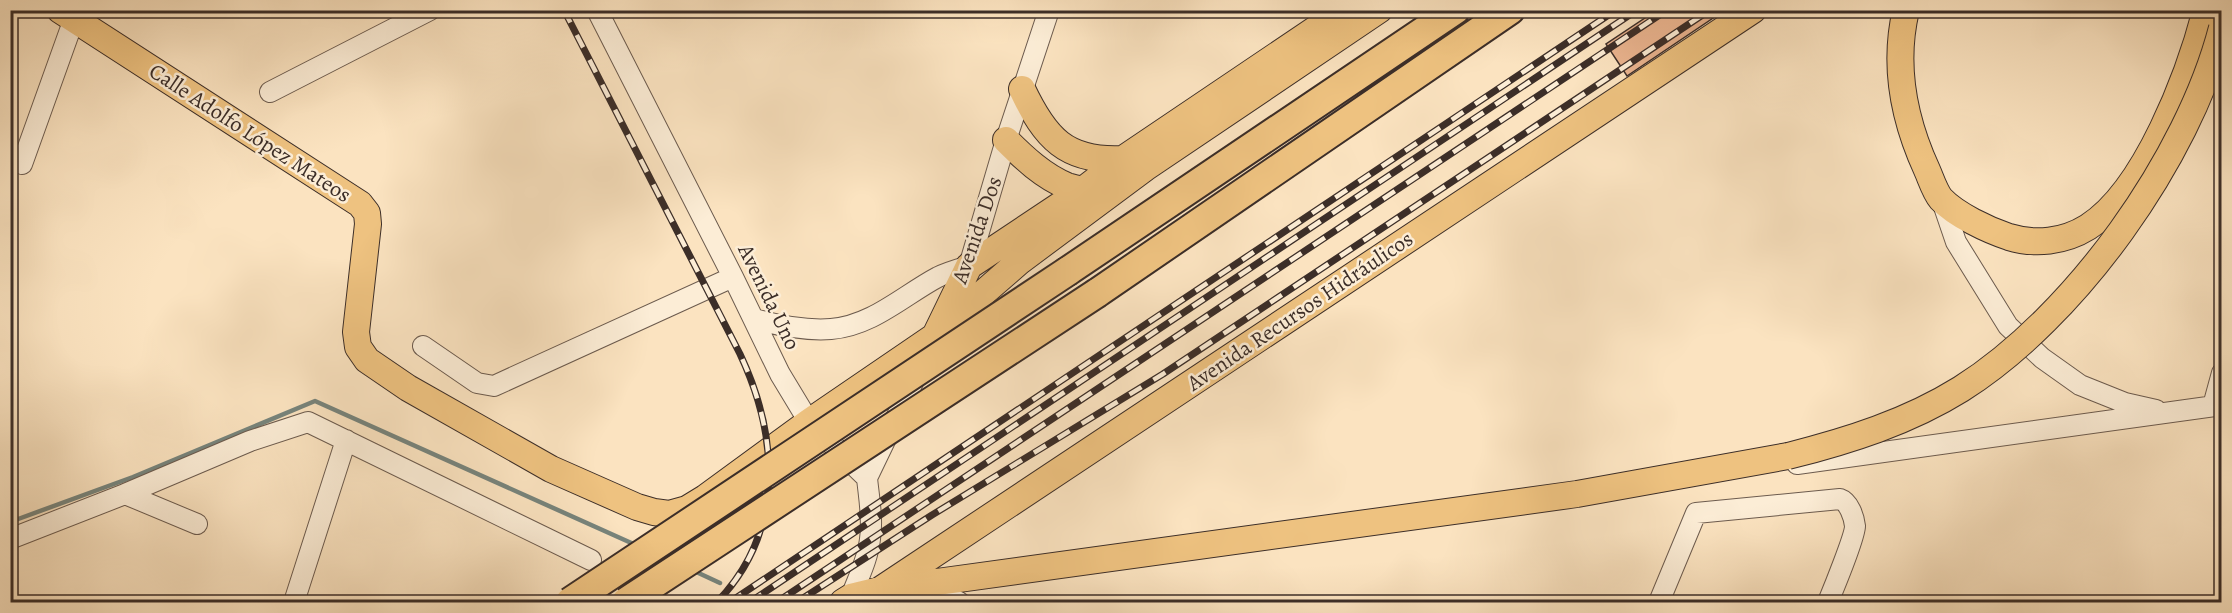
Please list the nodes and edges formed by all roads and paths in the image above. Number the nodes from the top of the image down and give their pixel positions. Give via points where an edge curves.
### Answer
1 (430, 10) edge
2 (597, 10) edge
3 (1049, 10) edge
4 (1344, 10) edge
5 (1379, 10) edge
6 (1455, 10) edge
7 (1510, 10) edge
8 (1753, 10) edge
9 (1906, 10) edge
10 (2206, 10) edge
11 (67, 15) edge
12 (2222, 28) edge
13 (1022, 89) junction
14 (270, 93) dead end
15 (1006, 140) junction
16 (1123, 159) junction
17 (22, 164) dead end
18 (1095, 192) junction
19 (1941, 198) junction
20 (969, 266) junction
21 (733, 277) junction
22 (754, 320) junction
23 (935, 336) junction
24 (423, 346) dead end
25 (2222, 373) edge
26 (2217, 406) edge
27 (2167, 413) junction
28 (809, 422) junction
29 (346, 440) junction
30 (867, 478) junction
31 (126, 494) junction
32 (1577, 494) junction
33 (197, 524) dead end
34 (10, 539) edge
35 (591, 560) dead end
36 (922, 584) junction
37 (880, 590) junction
38 (847, 600) edge
39 (294, 603) edge
40 (570, 603) edge
41 (626, 603) edge
42 (959, 603) edge
43 (1659, 603) edge
44 (1828, 603) edge

1 - 14 street
2 - 21 street, Avenida Uno
3 - 13 street, Avenida Dos
4 - 16 main road
5 - 18 main road via 1145,168
6 - 40 highway, bridge
7 - 41 highway, bridge via 1097,293
8 - 37 main road, Avenida Recursos Hidráulicos
9 - 19 main road via 1900,58 1903,97 1916,144
10 - 19 main road via 2184,82 2163,128 2121,195 2080,232 2049,241 2013,238 1992,231
11 - 17 street
11 - 28 main road, Calle Adolfo López Mateos via 360,204 367,213 368,224 356,332 358,347 367,360 551,470 637,507 669,514 705,498
12 - 32 main road, bridge via 2192,110 2150,189 2093,266 2033,333 1984,373 1924,409 1855,437 1788,456
13 - 15 street, Avenida Dos
13 - 16 main road via 1044,129 1058,144 1077,155
15 - 18 main road via 1045,174 1068,187
15 - 20 street, Avenida Dos
16 - 18 main road
18 - 20 main road
18 - 23 main road
19 - 27 street via 1956,242 2008,326 2042,358 2080,385 2125,403
20 - 22 street via 940,276 862,320 833,329 791,328
20 - 23 main road, Avenida Dos
21 - 22 street, Avenida Uno
21 - 24 street via 494,386 477,383
22 - 28 street, Avenida Uno
23 - 28 main road, Avenida Dos
23 - 30 street
25 - 26 street
26 - 27 street
27 - 32 street
28 - 30 street, Avenida Uno
29 - 31 street via 308,422 298,424
29 - 35 street
29 - 39 street
30 - 38 street via 870,540
31 - 33 street
31 - 34 street
32 - 36 main road
36 - 37 main road
36 - 42 street
37 - 38 main road, Avenida Recursos Hidráulicos
43 - 44 street via 1696,513 1840,499 1848,504 1855,528

